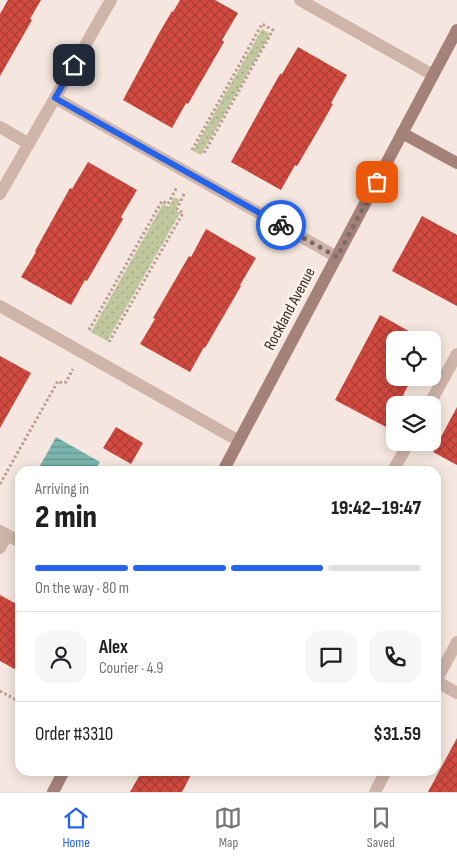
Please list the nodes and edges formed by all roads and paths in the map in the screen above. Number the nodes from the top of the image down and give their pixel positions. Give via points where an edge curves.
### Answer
1 (111, 0) edge
2 (300, 0) edge
3 (457, 30) edge
4 (434, 74) junction
5 (55, 98) junction
6 (0, 127) edge
7 (402, 133) junction
8 (29, 144) junction
9 (192, 150) dead end
10 (203, 155) dead end
11 (457, 163) edge
12 (0, 194) edge
13 (337, 257) junction
14 (0, 306) edge
15 (89, 330) dead end
16 (109, 342) dead end
17 (457, 354) edge
18 (76, 366) dead end
19 (434, 396) edge
20 (239, 440) junction
21 (404, 451) edge
22 (226, 466) edge
23 (396, 466) edge
24 (0, 484) edge
25 (3, 533) edge
26 (15, 539) edge
27 (0, 548) edge
28 (457, 642) edge
29 (441, 672) edge
30 (441, 684) edge
31 (0, 690) edge
32 (457, 693) edge
33 (15, 699) edge
34 (61, 776) edge
35 (383, 776) edge
36 (53, 792) edge
37 (375, 792) edge

1 - 5 street
2 - 4 street
3 - 4 street, Rockland Avenue
4 - 7 street, Rockland Avenue
5 - 8 street
5 - 13 street
6 - 8 street
7 - 11 street
7 - 13 street, Rockland Avenue
8 - 12 street
9 - 10 path via 262,24 273,30
13 - 20 street, Rockland Avenue
14 - 20 street
15 - 16 path via 162,201 168,204 178,188 185,191 177,209 183,213
17 - 19 street
18 - 24 path via 66,382 58,381
20 - 22 street, Rockland Avenue
21 - 23 street
25 - 26 street
25 - 27 street
28 - 29 street
30 - 32 street
31 - 33 path
34 - 36 street
35 - 37 street

